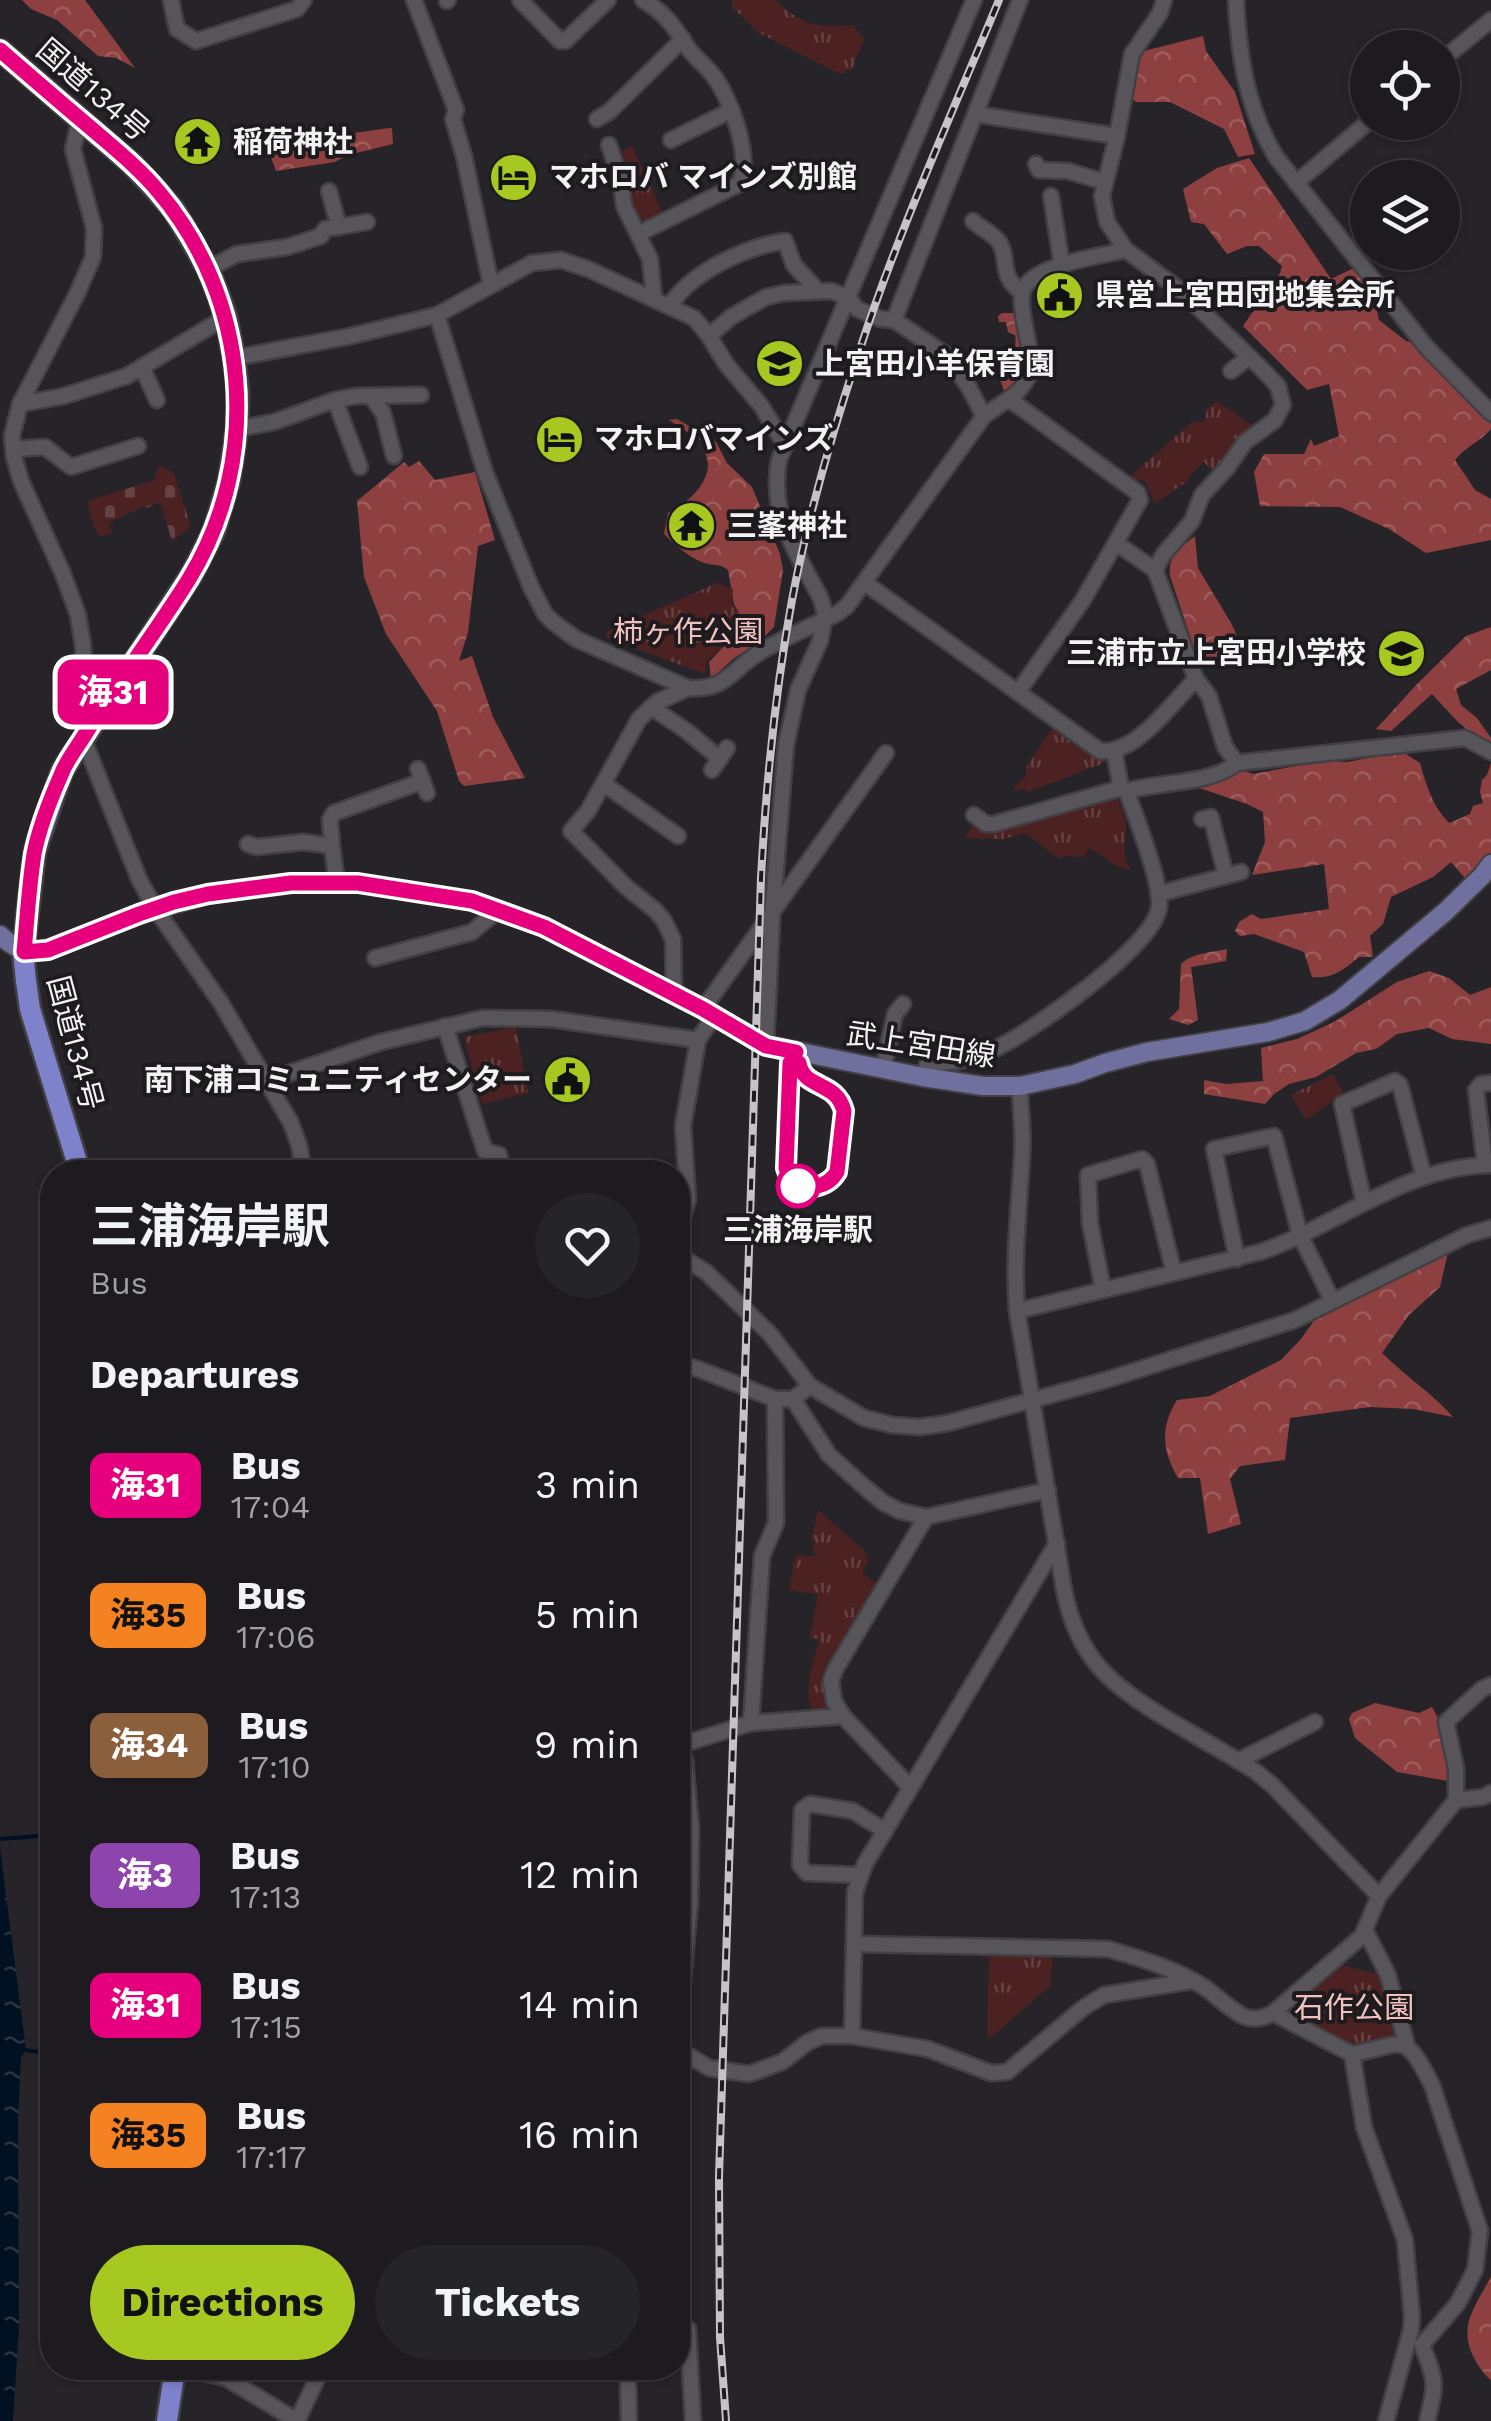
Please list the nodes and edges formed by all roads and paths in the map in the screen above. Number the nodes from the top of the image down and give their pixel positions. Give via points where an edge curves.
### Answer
1 (171, 0) edge
2 (304, 0) edge
3 (414, 0) edge
4 (520, 0) edge
5 (608, 0) edge
6 (643, 0) edge
7 (974, 0) edge
8 (1020, 0) edge
9 (1164, 0) edge
10 (1236, 0) edge
11 (1491, 20) edge
12 (683, 39) junction
13 (1460, 45) edge
14 (0, 50) edge
15 (732, 110) junction
16 (975, 114) junction
17 (80, 119) junction
18 (596, 119) dead end
19 (1118, 136) junction
20 (1350, 137) edge
21 (672, 140) dead end
22 (608, 145) dead end
23 (1036, 164) dead end
24 (1105, 182) junction
25 (1296, 182) junction
26 (329, 191) dead end
27 (1051, 196) dead end
28 (366, 222) dead end
29 (973, 222) dead end
30 (340, 227) junction
31 (638, 234) junction
32 (1126, 250) junction
33 (1062, 266) junction
34 (208, 269) junction
35 (491, 285) junction
36 (818, 291) junction
37 (1022, 292) junction
38 (654, 298) junction
39 (849, 298) junction
40 (670, 305) junction
41 (437, 315) junction
42 (226, 317) junction
43 (894, 320) junction
44 (709, 336) junction
45 (1249, 357) junction
46 (234, 358) junction
47 (142, 367) junction
48 (1231, 371) dead end
49 (371, 396) junction
50 (421, 396) dead end
51 (1010, 399) junction
52 (156, 400) dead end
53 (335, 400) junction
54 (20, 404) junction
55 (1491, 413) edge
56 (984, 416) junction
57 (238, 429) junction
58 (785, 445) junction
59 (138, 446) dead end
60 (9, 451) edge
61 (394, 456) dead end
62 (360, 467) dead end
63 (1116, 543) junction
64 (1155, 570) junction
65 (865, 583) junction
66 (824, 620) junction
67 (1196, 679) junction
68 (688, 688) junction
69 (1018, 692) junction
70 (650, 708) junction
71 (87, 732) junction
72 (1114, 750) junction
73 (886, 752) dead end
74 (1491, 752) edge
75 (720, 759) dead end
76 (1237, 763) junction
77 (423, 781) dead end
78 (604, 784) junction
79 (1124, 789) junction
80 (974, 815) dead end
81 (1214, 825) dead end
82 (678, 836) dead end
83 (248, 844) dead end
84 (332, 846) junction
85 (1491, 864) edge
86 (338, 883) junction
87 (1158, 894) junction
88 (155, 908) junction
89 (773, 908) junction
90 (498, 910) junction
91 (0, 936) edge
92 (24, 952) junction
93 (375, 958) dead end
94 (674, 994) junction
95 (903, 1004) dead end
96 (708, 1012) junction
97 (444, 1026) junction
98 (698, 1040) junction
99 (766, 1046) junction
100 (884, 1069) junction
101 (923, 1077) junction
102 (266, 1082) junction
103 (1491, 1083) edge
104 (1020, 1086) junction
105 (76, 1160) edge
106 (302, 1160) edge
107 (501, 1160) edge
108 (686, 1160) edge
109 (1488, 1165) edge
110 (1424, 1177) junction
111 (1364, 1202) junction
112 (1491, 1228) edge
113 (1300, 1235) junction
114 (1237, 1258) junction
115 (690, 1262) edge
116 (1174, 1273) junction
117 (1103, 1289) junction
118 (1332, 1300) junction
119 (1017, 1311) junction
120 (690, 1366) edge
121 (810, 1386) junction
122 (793, 1399) junction
123 (1033, 1399) junction
124 (775, 1400) junction
125 (1048, 1490) junction
126 (926, 1517) junction
127 (1057, 1542) junction
128 (1491, 1685) edge
129 (844, 1716) junction
130 (1315, 1722) dead end
131 (752, 1723) junction
132 (690, 1742) edge
133 (1238, 1761) junction
134 (910, 1787) junction
135 (1491, 1794) edge
136 (1456, 1800) junction
137 (690, 1822) edge
138 (885, 1831) junction
139 (860, 1875) junction
140 (1379, 1896) junction
141 (690, 1902) edge
142 (1366, 1930) junction
143 (854, 1944) junction
144 (1194, 1980) junction
145 (1274, 2013) junction
146 (852, 2036) junction
147 (1407, 2046) junction
148 (1352, 2054) junction
149 (690, 2057) edge
150 (1415, 2345) junction
151 (690, 2366) edge
152 (173, 2380) edge
153 (229, 2380) edge
154 (316, 2380) edge
155 (628, 2381) dead end
156 (167, 2421) edge
157 (297, 2421) edge
158 (629, 2421) edge
159 (693, 2421) edge
160 (1386, 2421) edge
161 (1427, 2421) edge

1 - 2 street via 177,29 196,41 297,9
3 - 35 street via 456,110
4 - 5 street via 560,41
6 - 12 street via 667,16
7 - 39 street
8 - 16 street
9 - 19 street via 1132,54
10 - 25 street via 1250,104 1270,148
11 - 13 street
12 - 15 street
12 - 18 street
14 - 17 highway, 国道134号
15 - 21 street
15 - 31 street via 744,169 739,184
16 - 19 street
16 - 43 street
17 - 34 highway, 国道134号 via 158,190
17 - 54 street via 74,149 94,228 93,257
19 - 24 street
20 - 25 street
22 - 31 street
23 - 24 street via 1039,170
24 - 32 street via 1107,222
25 - 55 street via 1427,348
26 - 30 street
27 - 33 street
28 - 30 street
29 - 37 street via 999,242 1008,277
30 - 34 street via 287,248 237,254
31 - 38 street via 650,260
32 - 33 street
32 - 45 street via 1180,290
33 - 37 street via 1044,270
34 - 42 highway, 国道134号
35 - 38 street via 532,263 561,260
35 - 41 street
36 - 39 street
36 - 40 street via 794,266 785,241 730,259
36 - 44 street via 766,297
37 - 51 street via 1030,376
38 - 40 street
39 - 43 street via 856,310
39 - 58 street
40 - 44 street
41 - 46 street
41 - 68 street via 485,472 545,614 576,639
42 - 46 highway, 国道134号
42 - 47 street
43 - 56 street via 946,355
44 - 58 street
45 - 48 street
45 - 64 street via 1278,386 1283,406 1202,495 1192,521
46 - 57 highway, 国道134号
47 - 52 street
47 - 54 street via 64,396
49 - 50 street
49 - 53 street
49 - 61 street via 383,413
51 - 56 street
51 - 63 street via 1140,496
53 - 57 street
53 - 62 street
54 - 60 street
56 - 65 street
57 - 71 highway, 国道134号 via 208,542
58 - 66 street via 775,481 779,513 821,599
59 - 60 street via 120,445 71,466 45,447
60 - 71 street via 78,616
63 - 64 street
63 - 69 street
64 - 67 street
65 - 66 street via 847,606
65 - 69 street
66 - 68 street via 761,651 716,685
66 - 89 street via 788,731
67 - 72 street via 1134,742
67 - 76 street
68 - 70 street
69 - 72 street via 1100,751
70 - 75 street via 692,727
70 - 78 street
71 - 88 street
71 - 92 highway, 国道134号 via 62,771 35,851
72 - 79 street
73 - 89 street
74 - 76 street via 1465,738
76 - 79 street via 1202,778
77 - 84 street via 334,814
78 - 82 street
78 - 94 street via 571,832 664,921 673,939
79 - 80 street via 994,824
79 - 87 street
81 - 87 street via 1234,874
83 - 84 street
84 - 86 street
85 - 104 main road, 武上宮田線 via 1446,912 1305,1021
86 - 88 main road, 武上宮田線 via 246,888
86 - 90 main road, 武上宮田線
87 - 101 street via 1156,917 1136,944 1070,1002 994,1050 927,1065
88 - 92 main road, 武上宮田線 via 48,950
88 - 102 street
89 - 96 street
89 - 99 street
90 - 93 street via 472,932
90 - 94 main road, 武上宮田線
91 - 92 main road
92 - 105 highway, 国道134号 via 30,1010
94 - 96 main road, 武上宮田線
95 - 100 street
96 - 98 street
96 - 99 main road, 武上宮田線
97 - 98 street via 516,1017
97 - 102 street
97 - 107 street via 485,1151
98 - 108 street via 684,1126
99 - 100 main road, 武上宮田線
100 - 101 main road, 武上宮田線
101 - 104 main road, 武上宮田線
102 - 106 street via 291,1123
103 - 109 street via 1476,1090
104 - 119 street
109 - 110 street
110 - 111 street
110 - 111 street via 1400,1086 1395,1081 1366,1092 1342,1104
111 - 113 street
112 - 118 street
113 - 114 street
113 - 114 street via 1274,1136 1216,1146
113 - 118 street
114 - 116 street
115 - 121 street via 770,1334
116 - 117 street
116 - 117 street via 1142,1160 1086,1178
117 - 119 street
118 - 123 street via 1295,1320
119 - 123 street
120 - 124 street
121 - 122 street
121 - 123 street via 864,1418 892,1426 948,1423
122 - 124 street
122 - 126 street via 829,1455 869,1491 900,1511
123 - 125 street
124 - 131 street via 776,1523 762,1556
125 - 126 street
125 - 127 street
126 - 129 street via 835,1670 832,1693
127 - 133 street via 1071,1619 1101,1671
127 - 134 street
128 - 136 street via 1446,1722
129 - 131 street
129 - 134 street
130 - 133 street
131 - 132 street
133 - 140 street via 1282,1794
134 - 138 street
135 - 136 street
136 - 140 street
137 - 141 street
138 - 139 street
138 - 139 street via 853,1811 810,1804 802,1810 800,1865 807,1874
139 - 143 street
140 - 142 street
142 - 145 street
142 - 147 street via 1388,1975
143 - 144 street via 1108,1949
143 - 146 street
144 - 145 street via 1244,2016
144 - 146 street via 1104,1995 1000,2074 928,2049
145 - 148 street
146 - 149 street via 822,2036 749,2074 708,2068
147 - 148 street via 1390,2043
147 - 150 street via 1432,2085 1480,2231 1475,2270 1458,2303
148 - 150 street via 1364,2127 1405,2240
150 - 160 street
150 - 161 street via 1435,2378
151 - 159 street
152 - 156 highway
153 - 157 street
154 - 157 street
155 - 158 street

